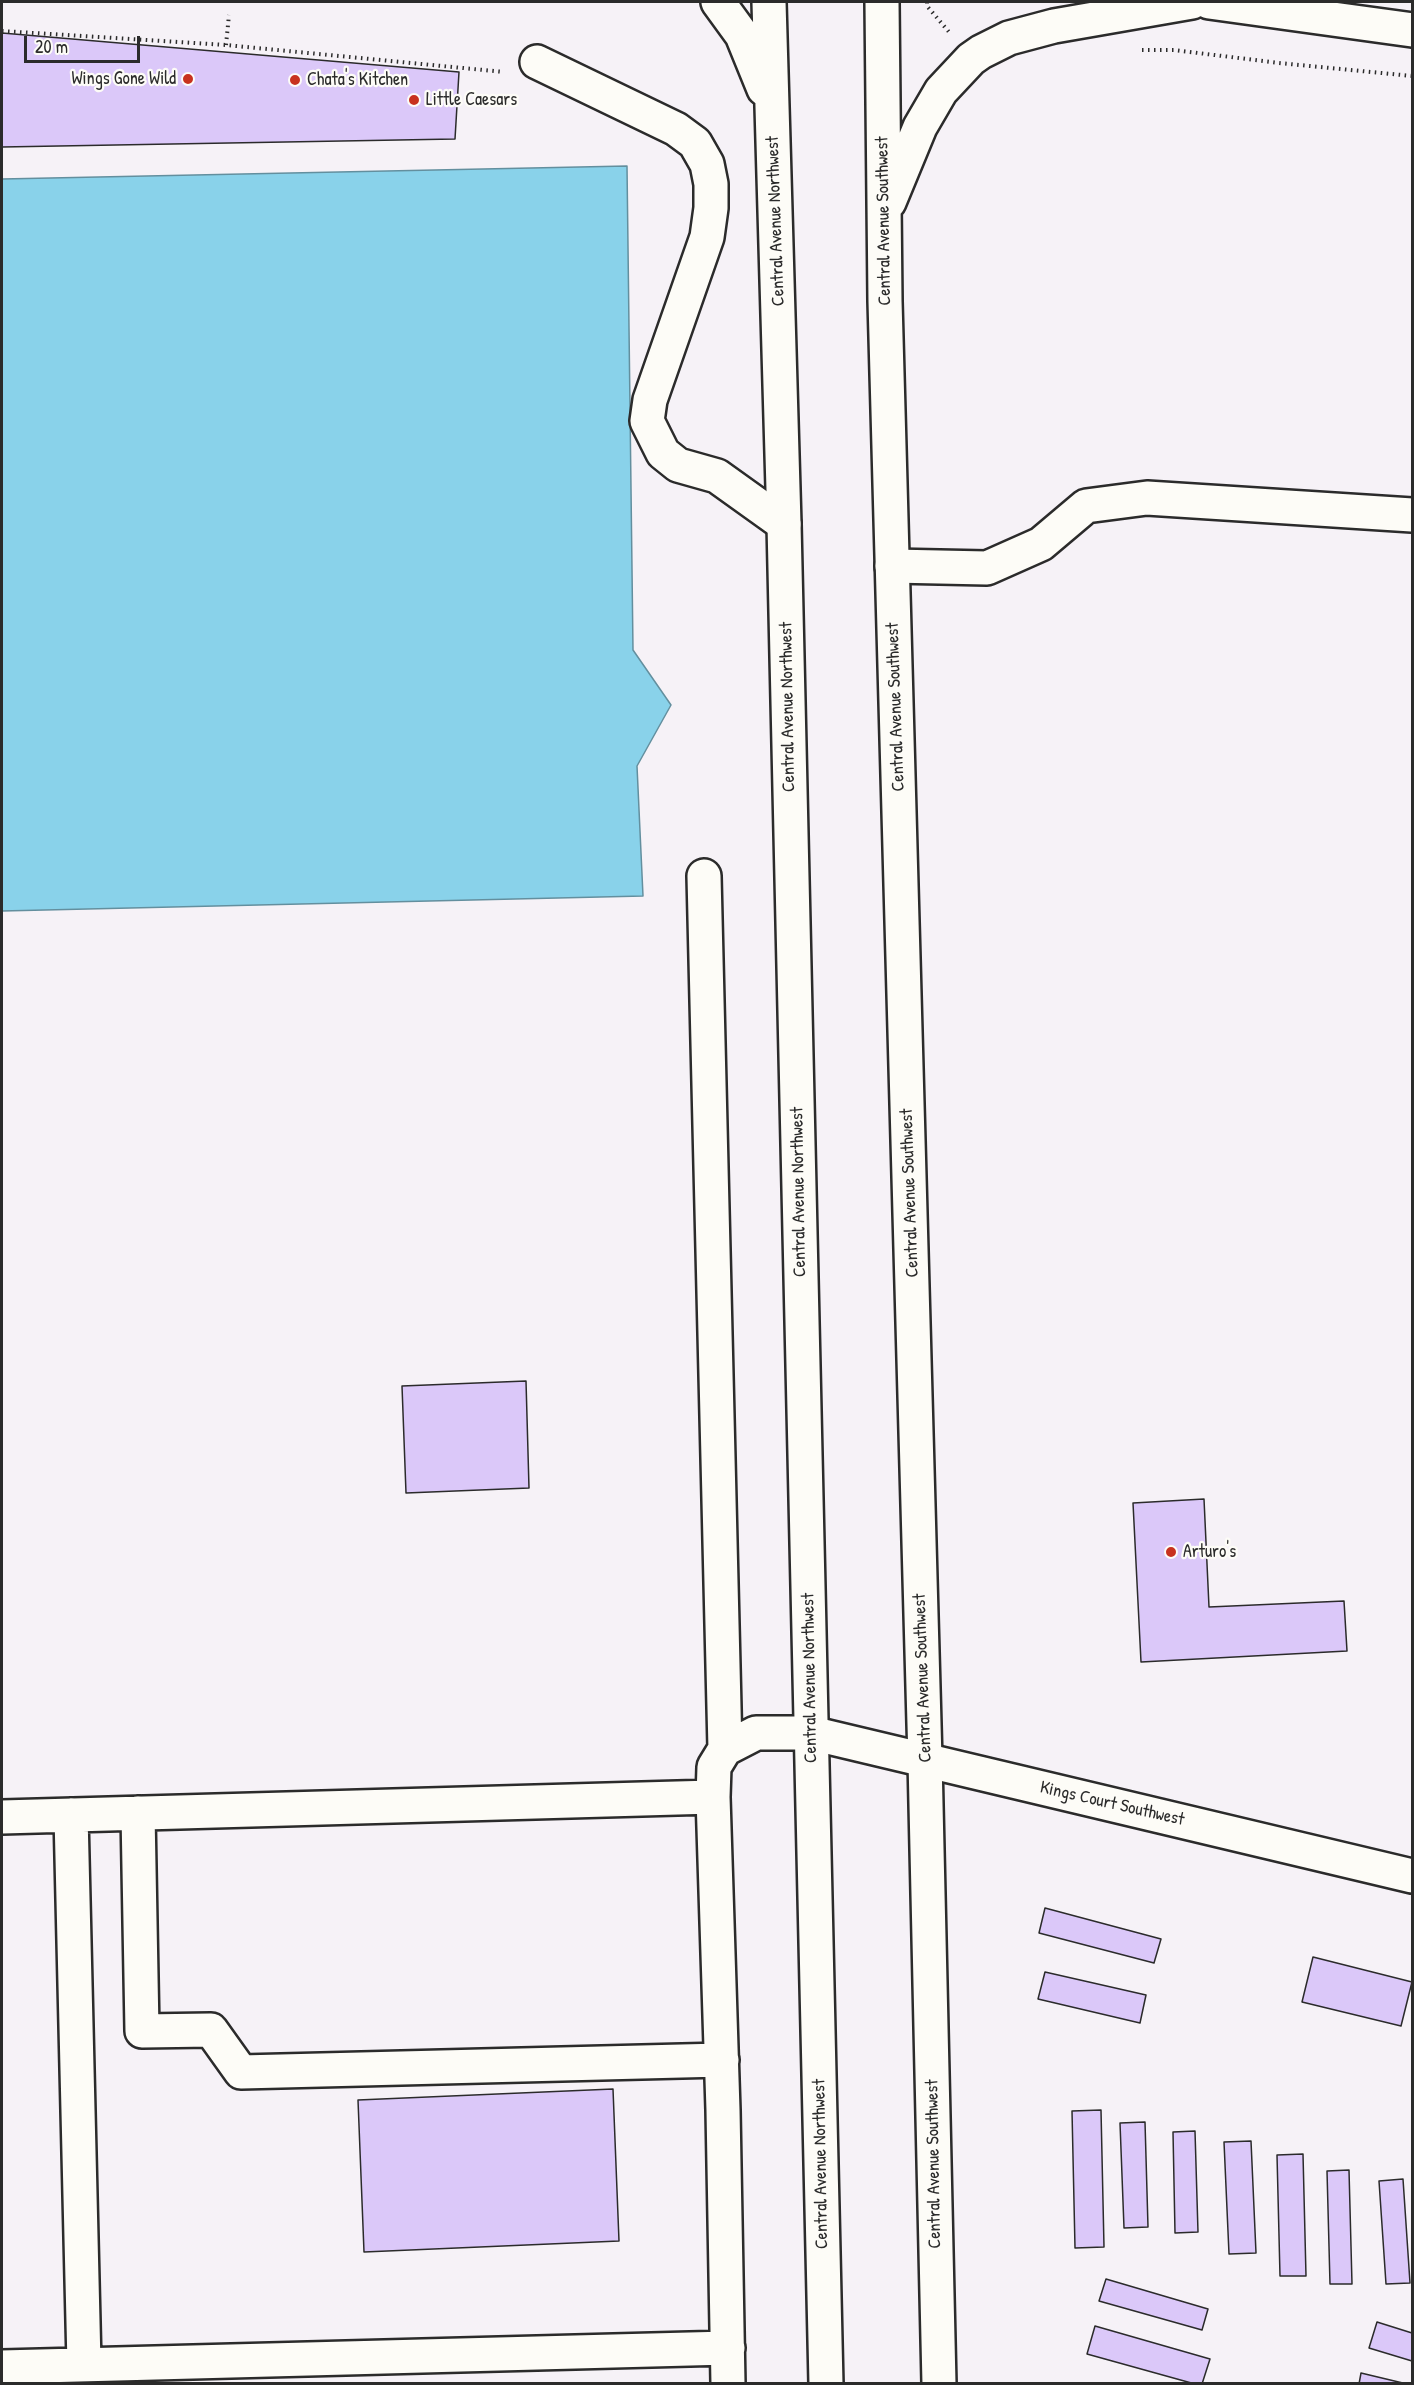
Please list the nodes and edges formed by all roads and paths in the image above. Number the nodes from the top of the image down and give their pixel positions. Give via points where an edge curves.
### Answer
1 (718, 2) edge
2 (769, 2) edge
3 (882, 2) edge
4 (927, 2) edge
5 (1192, 2) edge
6 (1209, 2) edge
7 (229, 15) dead end
8 (1413, 30) edge
9 (2, 32) edge
10 (953, 36) dead end
11 (226, 45) junction
12 (1141, 50) dead end
13 (537, 62) dead end
14 (505, 72) dead end
15 (1413, 76) edge
16 (773, 110) junction
17 (883, 217) junction
18 (1413, 515) edge
19 (784, 524) junction
20 (892, 566) junction
21 (704, 876) dead end
22 (811, 1733) junction
23 (724, 1749) junction
24 (925, 1760) junction
25 (713, 1797) junction
26 (138, 1813) junction
27 (71, 1815) junction
28 (2, 1817) edge
29 (1413, 1876) edge
30 (722, 2060) junction
31 (728, 2348) junction
32 (84, 2364) junction
33 (2, 2367) edge
34 (728, 2384) edge
35 (826, 2384) edge
36 (939, 2384) edge

1 - 16 main road via 742,35
2 - 16 main road, Central Avenue Northwest
3 - 17 main road, Central Avenue Southwest
4 - 10 path
5 - 17 main road via 1054,26 1008,38 981,52 941,91 920,128
6 - 8 main road
7 - 11 path
9 - 11 path
11 - 14 path
12 - 15 path via 1174,50
13 - 19 main road via 676,129 695,143 707,164 711,184 707,237 650,400 648,421 663,453 678,465 717,476
16 - 19 main road, Central Avenue Northwest
17 - 20 main road, Central Avenue Southwest
18 - 20 main road via 1147,498 1086,507 1041,544 987,568
19 - 22 main road, Central Avenue Northwest
20 - 24 main road, Central Avenue Southwest
21 - 23 main road
22 - 23 main road, Kings Court Southwest via 756,1733
22 - 24 main road, Kings Court Southwest
22 - 35 main road, Central Avenue Northwest
23 - 25 main road via 714,1767
24 - 29 main road, Kings Court Southwest
24 - 36 main road, Central Avenue Southwest
25 - 26 main road
25 - 30 main road
26 - 27 main road
26 - 30 main road via 142,2031 211,2030 241,2072
27 - 28 main road
27 - 32 main road
30 - 31 main road
31 - 32 main road
31 - 34 main road
32 - 33 main road

